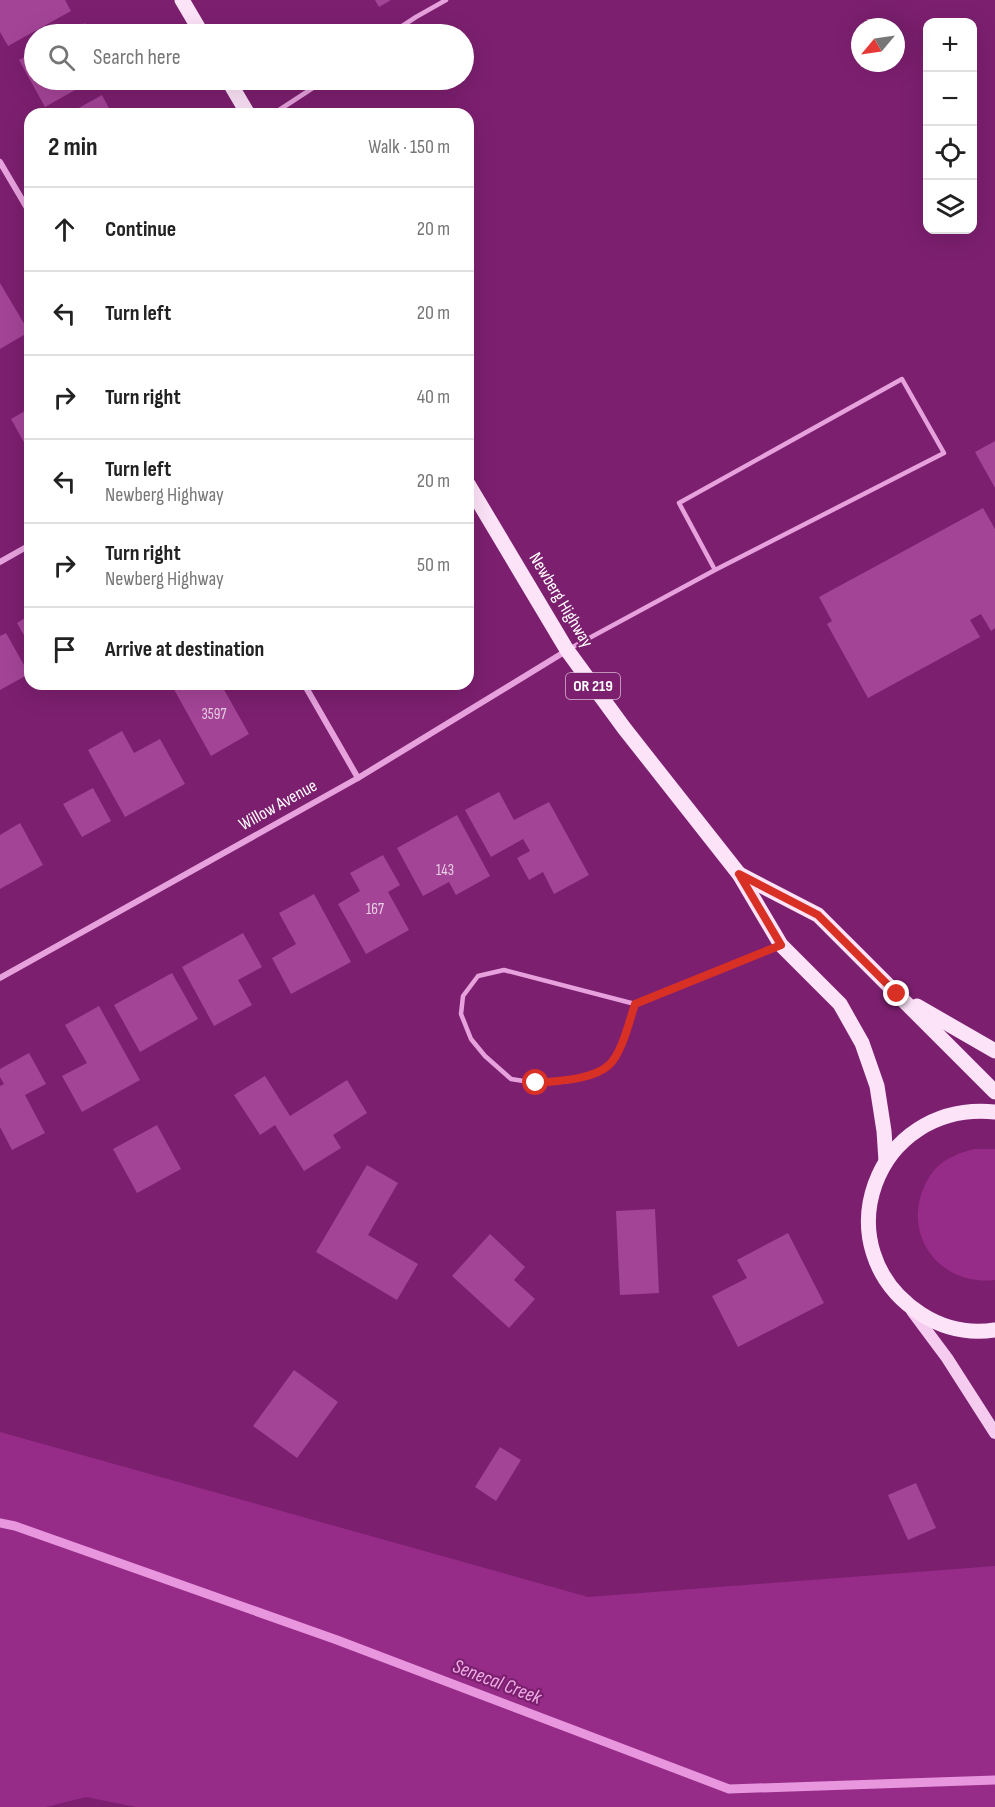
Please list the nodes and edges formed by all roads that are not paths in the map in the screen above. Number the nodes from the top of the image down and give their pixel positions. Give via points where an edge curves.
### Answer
1 (182, 0) edge
2 (446, 0) edge
3 (196, 24) edge
4 (405, 24) edge
5 (234, 90) edge
6 (310, 90) edge
7 (244, 108) edge
8 (282, 108) edge
9 (1, 166) edge
10 (24, 203) edge
11 (474, 494) edge
12 (24, 548) edge
13 (0, 562) edge
14 (715, 570) junction
15 (567, 650) junction
16 (307, 690) edge
17 (358, 778) junction
18 (739, 874) junction
19 (781, 945) junction
20 (0, 978) edge
21 (897, 994) junction
22 (635, 1004) junction
23 (995, 1051) edge
24 (995, 1092) edge
25 (995, 1112) edge
26 (886, 1161) junction
27 (908, 1305) junction
28 (995, 1330) edge
29 (995, 1433) edge

1 - 3 main road
2 - 4 lane
5 - 7 main road
6 - 8 lane
9 - 10 street
11 - 15 main road, Newberg Highway / OR 219
12 - 13 street
14 - 14 lane via 944,453 902,379 679,503
14 - 15 lane
15 - 17 street, Willow Avenue
15 - 18 main road, Newberg Highway / OR 219
16 - 17 street
17 - 20 street, Willow Avenue
18 - 19 main road, Newberg Highway / OR 219
18 - 21 main road, Newberg Highway via 818,915
19 - 22 lane
19 - 26 main road, Newberg Highway / OR 219 via 840,1004 862,1042 877,1086
21 - 23 main road
21 - 24 main road, Newberg Highway
22 - 22 lane via 619,1050 609,1066 568,1081 536,1083 511,1079 485,1056 471,1039 461,1014 463,996 478,976 504,970
25 - 26 main road via 979,1110 936,1119 899,1144
26 - 27 main road via 870,1204 872,1248 880,1270
27 - 28 main road via 933,1322 963,1330
27 - 29 main road

